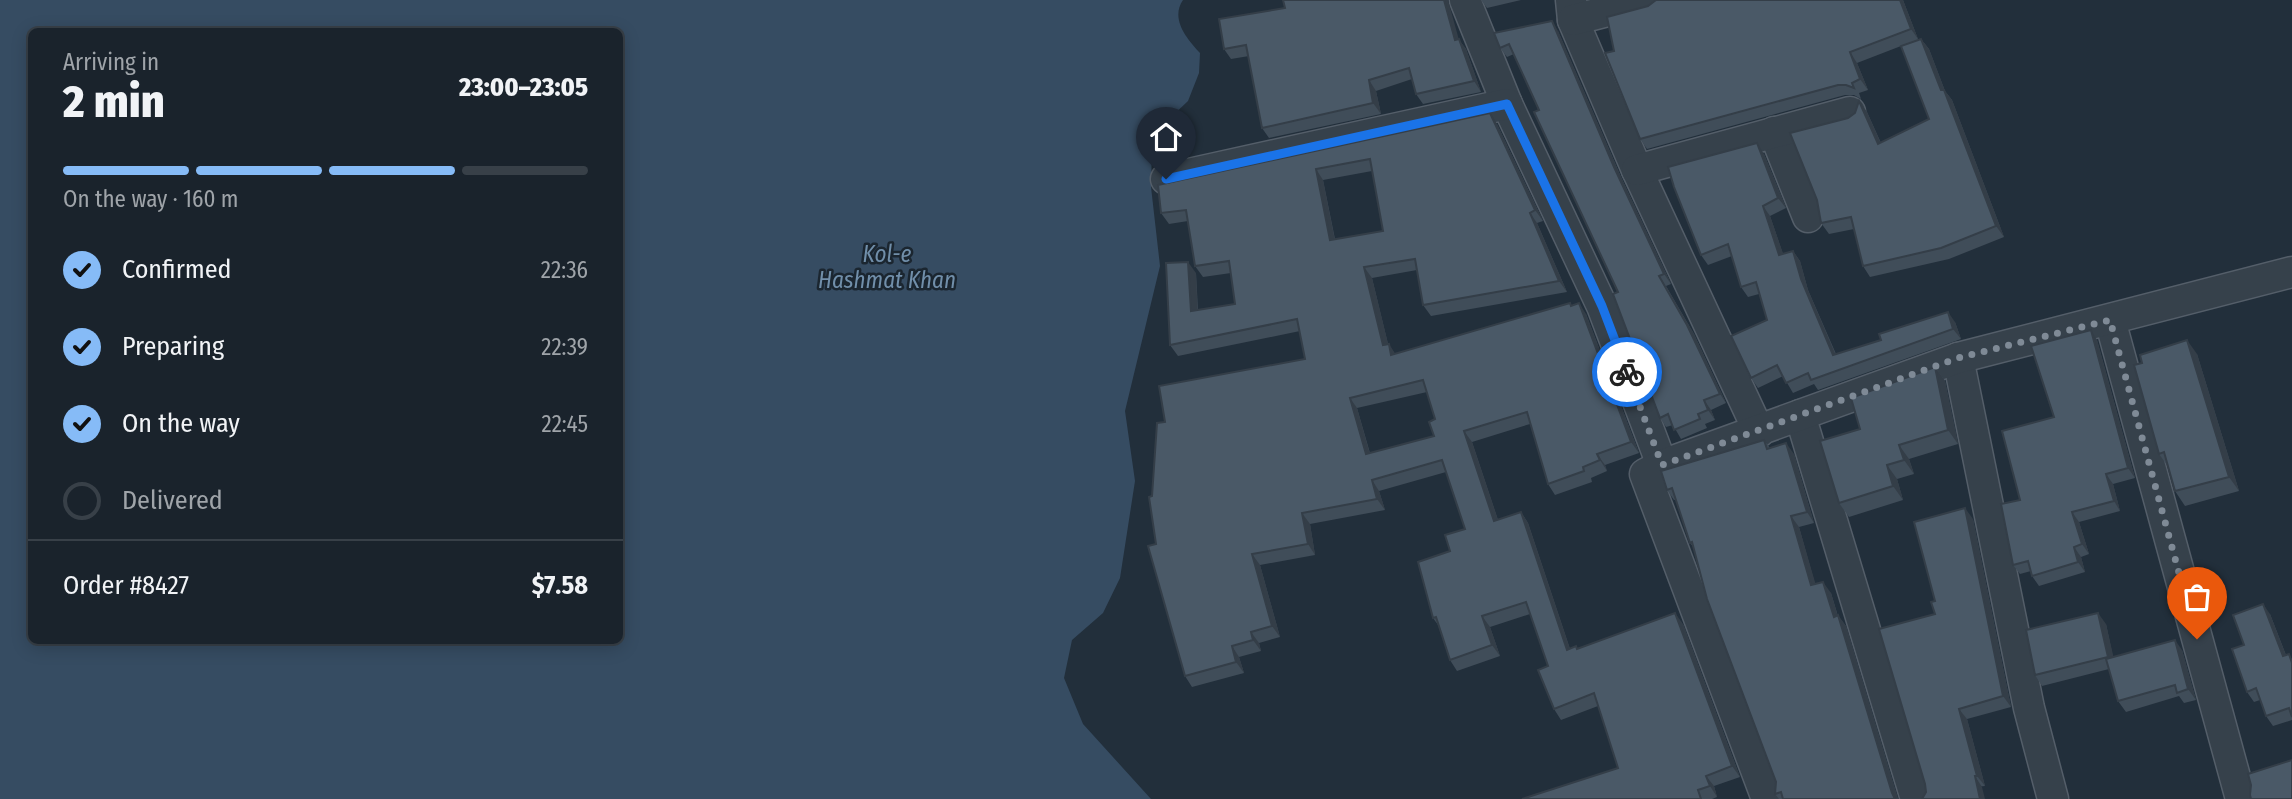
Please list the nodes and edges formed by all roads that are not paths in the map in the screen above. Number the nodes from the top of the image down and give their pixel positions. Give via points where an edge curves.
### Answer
1 (1465, 0) edge
2 (1650, 0) edge
3 (1572, 10) edge
4 (1507, 104) junction
5 (1850, 112) dead end
6 (1774, 132) junction
7 (1637, 170) junction
8 (1166, 179) dead end
9 (1808, 217) dead end
10 (2292, 272) edge
11 (2110, 320) junction
12 (1958, 358) junction
13 (1800, 415) junction
14 (1759, 432) junction
15 (1662, 465) junction
16 (1767, 799) edge
17 (1916, 799) edge
18 (2053, 799) edge
19 (2241, 799) edge

1 - 4 street
2 - 3 street
3 - 7 street
4 - 8 street
4 - 15 street via 1602,306
5 - 6 street
6 - 7 street
6 - 9 street
7 - 14 street
10 - 11 street
11 - 12 street
11 - 19 street
12 - 13 street
12 - 18 street via 2029,708
13 - 14 street
13 - 17 street
14 - 15 street
15 - 16 street via 1645,474

